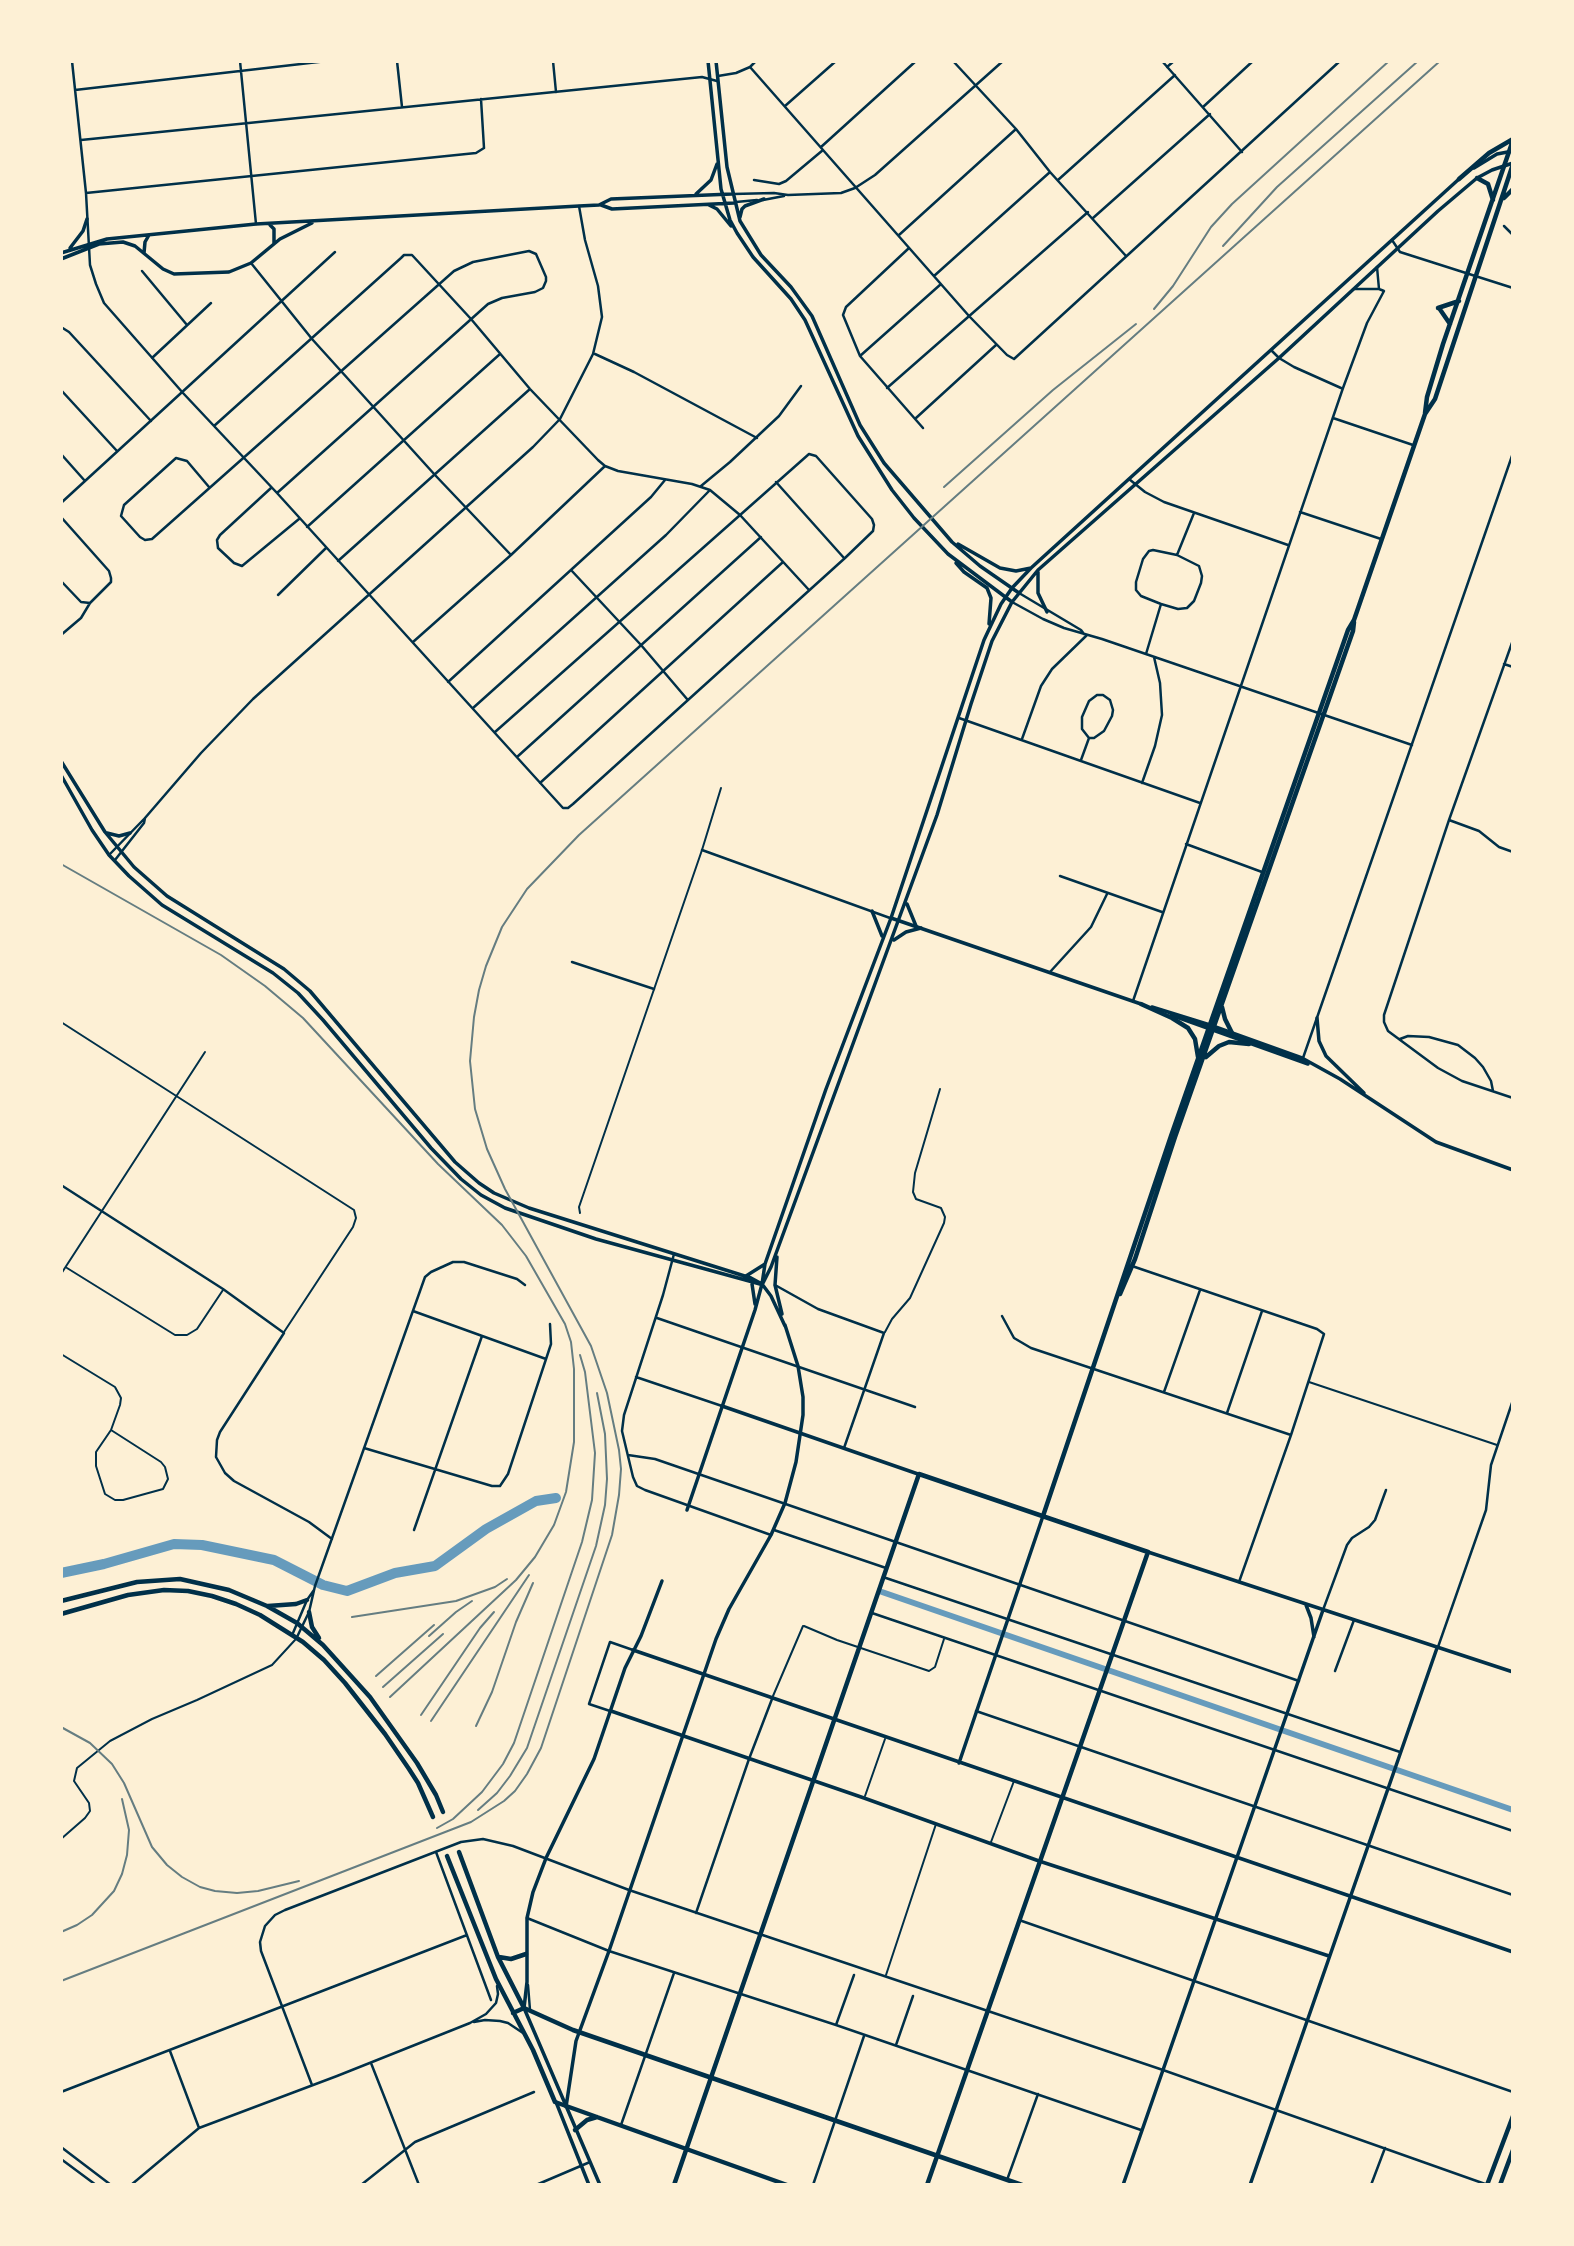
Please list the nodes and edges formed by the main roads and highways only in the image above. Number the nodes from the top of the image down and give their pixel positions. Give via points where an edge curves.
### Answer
1 (708, 61) edge
2 (716, 61) edge
3 (1513, 139) edge
4 (1511, 151) edge
5 (718, 162) junction
6 (1513, 164) edge
7 (1505, 166) junction
8 (1477, 178) junction
9 (1459, 179) junction
10 (1513, 189) edge
11 (723, 194) junction
12 (732, 194) junction
13 (694, 195) junction
14 (764, 200) road end
15 (1494, 201) junction
16 (1501, 201) junction
17 (702, 203) junction
18 (734, 203) junction
19 (726, 204) junction
20 (1432, 204) junction
21 (599, 205) junction
22 (1438, 211) junction
23 (87, 219) road end
24 (317, 221) junction
25 (740, 221) junction
26 (265, 223) junction
27 (737, 233) junction
28 (150, 234) junction
29 (274, 244) junction
30 (88, 245) junction
31 (69, 250) junction
32 (61, 253) edge
33 (144, 253) junction
34 (61, 259) edge
35 (1459, 301) junction
36 (1450, 325) junction
37 (1425, 414) junction
38 (948, 537) junction
39 (948, 554) junction
40 (1031, 568) junction
41 (1038, 570) junction
42 (1012, 588) junction
43 (1018, 593) junction
44 (1006, 597) junction
45 (1012, 602) junction
46 (1047, 611) road end
47 (988, 629) junction
48 (1320, 714) junction
49 (61, 761) edge
50 (61, 775) edge
51 (105, 832) junction
52 (130, 833) road end
53 (906, 901) junction
54 (872, 911) road end
55 (891, 918) junction
56 (900, 921) junction
57 (918, 927) junction
58 (883, 938) junction
59 (891, 942) junction
60 (320, 1001) junction
61 (1141, 1004) junction
62 (1222, 1006) junction
63 (312, 1007) junction
64 (1317, 1018) road end
65 (1211, 1028) junction
66 (1232, 1033) junction
67 (1250, 1044) junction
68 (1201, 1059) junction
69 (1301, 1061) junction
70 (826, 1089) junction
71 (835, 1092) junction
72 (1372, 1100) junction
73 (1173, 1137) junction
74 (1513, 1170) edge
75 (779, 1244) junction
76 (765, 1264) junction
77 (746, 1276) junction
78 (752, 1283) junction
79 (762, 1284) junction
80 (1119, 1294) junction
81 (755, 1310) junction
82 (785, 1326) junction
83 (722, 1406) junction
84 (802, 1433) junction
85 (919, 1474) junction
86 (688, 1508) road end
87 (1043, 1516) junction
88 (1148, 1552) junction
89 (662, 1581) dead end
90 (307, 1600) road end
91 (61, 1601) edge
92 (1306, 1605) junction
93 (267, 1606) junction
94 (1323, 1610) junction
95 (309, 1612) road end
96 (61, 1614) edge
97 (1314, 1639) junction
98 (323, 1645) junction
99 (1437, 1648) junction
100 (633, 1650) junction
101 (1513, 1672) edge
102 (703, 1674) junction
103 (611, 1711) junction
104 (834, 1719) junction
105 (681, 1735) junction
106 (959, 1763) junction
107 (813, 1780) junction
108 (1061, 1797) junction
109 (443, 1812) dead end
110 (433, 1817) dead end
111 (459, 1852) dead end
112 (447, 1856) dead end
113 (1237, 1858) junction
114 (1039, 1861) junction
115 (1350, 1896) junction
116 (1217, 1918) junction
117 (1513, 1952) edge
118 (526, 1954) junction
119 (1329, 1956) junction
120 (498, 1957) junction
121 (527, 2009) junction
122 (513, 2013) junction
123 (580, 2033) junction
124 (710, 2077) junction
125 (555, 2102) junction
126 (566, 2107) junction
127 (1513, 2116) edge
128 (598, 2117) junction
129 (575, 2130) junction
130 (686, 2148) junction
131 (1513, 2150) edge
132 (937, 2155) junction
133 (589, 2185) edge
134 (600, 2185) edge
135 (674, 2185) edge
136 (787, 2185) edge
137 (927, 2185) edge
138 (1022, 2185) edge
139 (1124, 2185) edge
140 (1250, 2185) edge
141 (1488, 2185) edge
142 (1500, 2185) edge

1 - 5 main road
2 - 12 main road
3 - 4 main road
3 - 9 main road
4 - 7 main road
4 - 9 main road via 1488,158
5 - 11 main road
5 - 13 main road via 711,180
6 - 7 main road
6 - 16 main road
7 - 8 main road
7 - 15 main road
8 - 15 main road via 1488,184
8 - 22 main road
9 - 20 main road
10 - 16 main road
11 - 12 main road
11 - 13 main road
11 - 19 main road
12 - 18 main road
13 - 21 main road via 611,199
14 - 25 main road via 745,206
15 - 35 main road
16 - 37 main road via 1435,399
17 - 19 main road
17 - 21 main road via 612,209
17 - 27 main road via 716,209
18 - 19 main road
18 - 25 main road
19 - 27 main road
20 - 22 main road
20 - 40 main road
21 - 24 main road
22 - 41 main road
23 - 31 main road
24 - 26 main road
24 - 29 main road
25 - 38 main road via 761,256 812,316 876,452
26 - 28 main road
26 - 29 main road via 274,229
27 - 39 main road via 805,320 853,427 876,466 914,518
28 - 30 main road
28 - 33 main road
29 - 33 main road via 251,263 229,272 181,275 163,269
30 - 31 main road
30 - 33 main road via 129,242
30 - 34 main road
31 - 32 main road
35 - 36 main road
35 - 36 main road via 1438,308
36 - 37 main road
37 - 48 main road
38 - 40 main road via 994,566
38 - 42 main road
39 - 44 main road
39 - 47 main road via 987,588 991,606
40 - 42 main road
41 - 43 main road
41 - 46 main road via 1038,593
42 - 43 main road
42 - 44 main road
43 - 45 main road
44 - 45 main road
44 - 47 main road
45 - 53 main road via 992,641
47 - 55 main road
48 - 62 main road
48 - 65 main road
49 - 51 main road
50 - 63 main road via 114,861 162,905 273,973
51 - 52 main road
51 - 60 main road via 149,882 284,969
53 - 56 main road
53 - 57 main road
54 - 58 main road
55 - 56 main road
55 - 58 main road
56 - 57 main road
56 - 59 main road
57 - 59 main road
57 - 61 main road
58 - 70 main road
59 - 71 main road
60 - 63 main road
60 - 77 main road via 478,1184 529,1208
61 - 65 main road
61 - 68 main road via 1188,1028
62 - 65 main road
62 - 66 main road
63 - 78 main road via 430,1148 481,1195 538,1220
64 - 72 main road via 1326,1056
65 - 66 main road
65 - 67 main road
65 - 68 main road
66 - 69 main road
67 - 68 main road via 1229,1042
67 - 69 main road
68 - 73 main road
69 - 72 main road
70 - 71 main road
70 - 76 main road
71 - 75 main road
72 - 74 main road via 1436,1142
73 - 80 main road
73 - 80 main road
75 - 79 main road
75 - 82 main road via 775,1285
76 - 77 main road
76 - 79 main road
77 - 79 main road
78 - 79 main road
78 - 81 main road
79 - 81 main road
79 - 82 main road
80 - 87 main road
81 - 83 main road
82 - 84 main road via 803,1397
83 - 84 main road
83 - 86 main road
84 - 85 main road
84 - 102 main road via 785,1503 722,1623
85 - 87 main road
85 - 104 main road
87 - 88 main road
87 - 106 main road
88 - 92 main road
88 - 108 main road
89 - 100 main road
90 - 93 main road
91 - 93 main road via 166,1578 217,1586
92 - 94 main road
92 - 97 main road
93 - 98 main road
94 - 97 main road
94 - 99 main road
95 - 98 main road
96 - 110 main road via 164,1590 188,1591 236,1604 294,1636 332,1668 418,1783
97 - 113 main road
98 - 109 main road via 398,1735
99 - 101 main road
99 - 115 main road
100 - 102 main road
100 - 103 main road
102 - 104 main road
102 - 105 main road
103 - 105 main road
103 - 118 main road via 588,1774 533,1892
104 - 106 main road
104 - 107 main road
105 - 107 main road
105 - 123 main road
106 - 108 main road
107 - 114 main road
107 - 124 main road
108 - 113 main road
108 - 114 main road
111 - 120 main road
112 - 122 main road
113 - 115 main road
113 - 116 main road
114 - 116 main road
114 - 132 main road
115 - 117 main road
115 - 119 main road
116 - 119 main road
116 - 139 main road
118 - 120 main road
118 - 121 main road
119 - 140 main road
120 - 121 main road
121 - 122 main road
121 - 123 main road
121 - 126 main road
122 - 125 main road
123 - 124 main road
123 - 126 main road
124 - 130 main road
124 - 132 main road
125 - 126 main road
125 - 133 main road
126 - 128 main road
126 - 129 main road
127 - 141 main road
128 - 129 main road
128 - 130 main road
129 - 134 main road
130 - 135 main road
130 - 136 main road
131 - 142 main road
132 - 137 main road
132 - 138 main road

